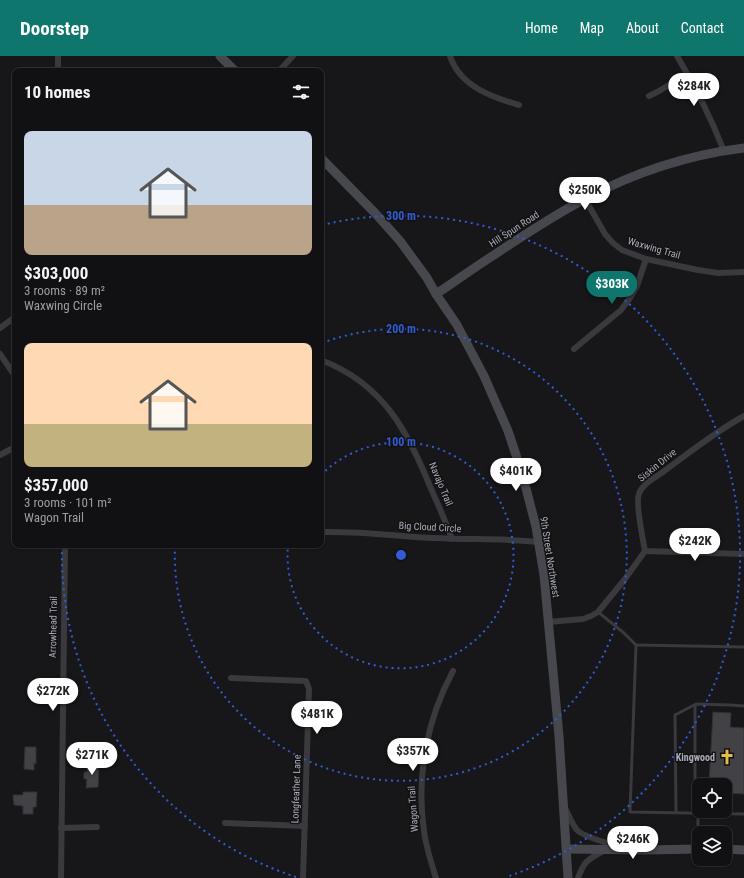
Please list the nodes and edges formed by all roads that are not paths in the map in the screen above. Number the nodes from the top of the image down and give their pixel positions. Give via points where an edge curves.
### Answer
1 (58, 56) edge
2 (220, 56) edge
3 (293, 56) edge
4 (450, 56) edge
5 (677, 56) edge
6 (58, 68) edge
7 (232, 68) edge
8 (282, 68) edge
9 (687, 74) junction
10 (649, 96) dead end
11 (519, 105) dead end
12 (744, 148) edge
13 (724, 151) junction
14 (324, 161) edge
15 (585, 199) junction
16 (646, 259) junction
17 (744, 272) edge
18 (436, 294) junction
19 (12, 319) edge
20 (0, 328) edge
21 (574, 349) dead end
22 (0, 354) edge
23 (324, 361) edge
24 (12, 372) edge
25 (744, 416) edge
26 (12, 449) edge
27 (0, 455) edge
28 (324, 532) edge
29 (452, 539) junction
30 (539, 542) junction
31 (65, 548) edge
32 (645, 551) junction
33 (744, 554) edge
34 (598, 612) junction
35 (548, 622) junction
36 (636, 645) junction
37 (744, 648) edge
38 (453, 671) dead end
39 (231, 678) dead end
40 (695, 705) junction
41 (744, 706) edge
42 (695, 778) edge
43 (564, 805) junction
44 (676, 812) junction
45 (692, 813) edge
46 (732, 814) edge
47 (744, 814) edge
48 (225, 823) dead end
49 (304, 826) junction
50 (97, 827) dead end
51 (61, 828) junction
52 (567, 849) junction
53 (606, 849) junction
54 (624, 849) junction
55 (692, 849) edge
56 (732, 849) edge
57 (744, 850) edge
58 (61, 878) edge
59 (303, 878) edge
60 (436, 878) edge
61 (568, 878) edge
62 (578, 878) edge

1 - 6 street
2 - 7 street
3 - 8 street
4 - 11 street via 458,72 470,85
5 - 9 street
9 - 10 street
9 - 13 street
12 - 13 street, Hill Spun Road
13 - 15 street, Hill Spun Road via 649,170
14 - 18 street, 9th Street Northwest via 400,241
15 - 16 street, Waxwing Trail via 613,243 622,250
15 - 18 street, Hill Spun Road via 542,224
16 - 17 street, Waxwing Trail via 698,270
16 - 21 street via 637,286 621,310
18 - 30 street, 9th Street Northwest via 458,325 508,431 528,492
19 - 20 street
22 - 24 street
23 - 29 street, Navajo Trail via 340,368 364,384 396,417 424,469
25 - 32 street, Siskin Drive via 717,432 646,484 638,494
26 - 27 street
28 - 29 street, Big Cloud Circle
29 - 30 street, Big Cloud Circle
30 - 35 street, 9th Street Northwest
31 - 51 street, Arrowhead Trail
32 - 33 street
32 - 34 street
34 - 35 street via 583,619
34 - 36 lane
35 - 43 street, 9th Street Northwest
36 - 37 lane
36 - 44 lane via 630,812
38 - 60 street, Wagon Trail via 433,717 422,776 421,807 424,832
39 - 49 street, Longfeather Lane via 306,681 309,704
40 - 41 lane
40 - 42 lane
40 - 44 lane via 675,715
43 - 52 street, 9th Street Northwest
43 - 54 street via 580,832
44 - 45 lane
46 - 47 lane
48 - 49 street
49 - 59 street, Longfeather Lane
50 - 51 street
51 - 58 street, Arrowhead Trail
52 - 53 street
52 - 61 street, 9th Street Northwest
53 - 54 street
53 - 62 street via 586,862
54 - 55 street
56 - 57 street

